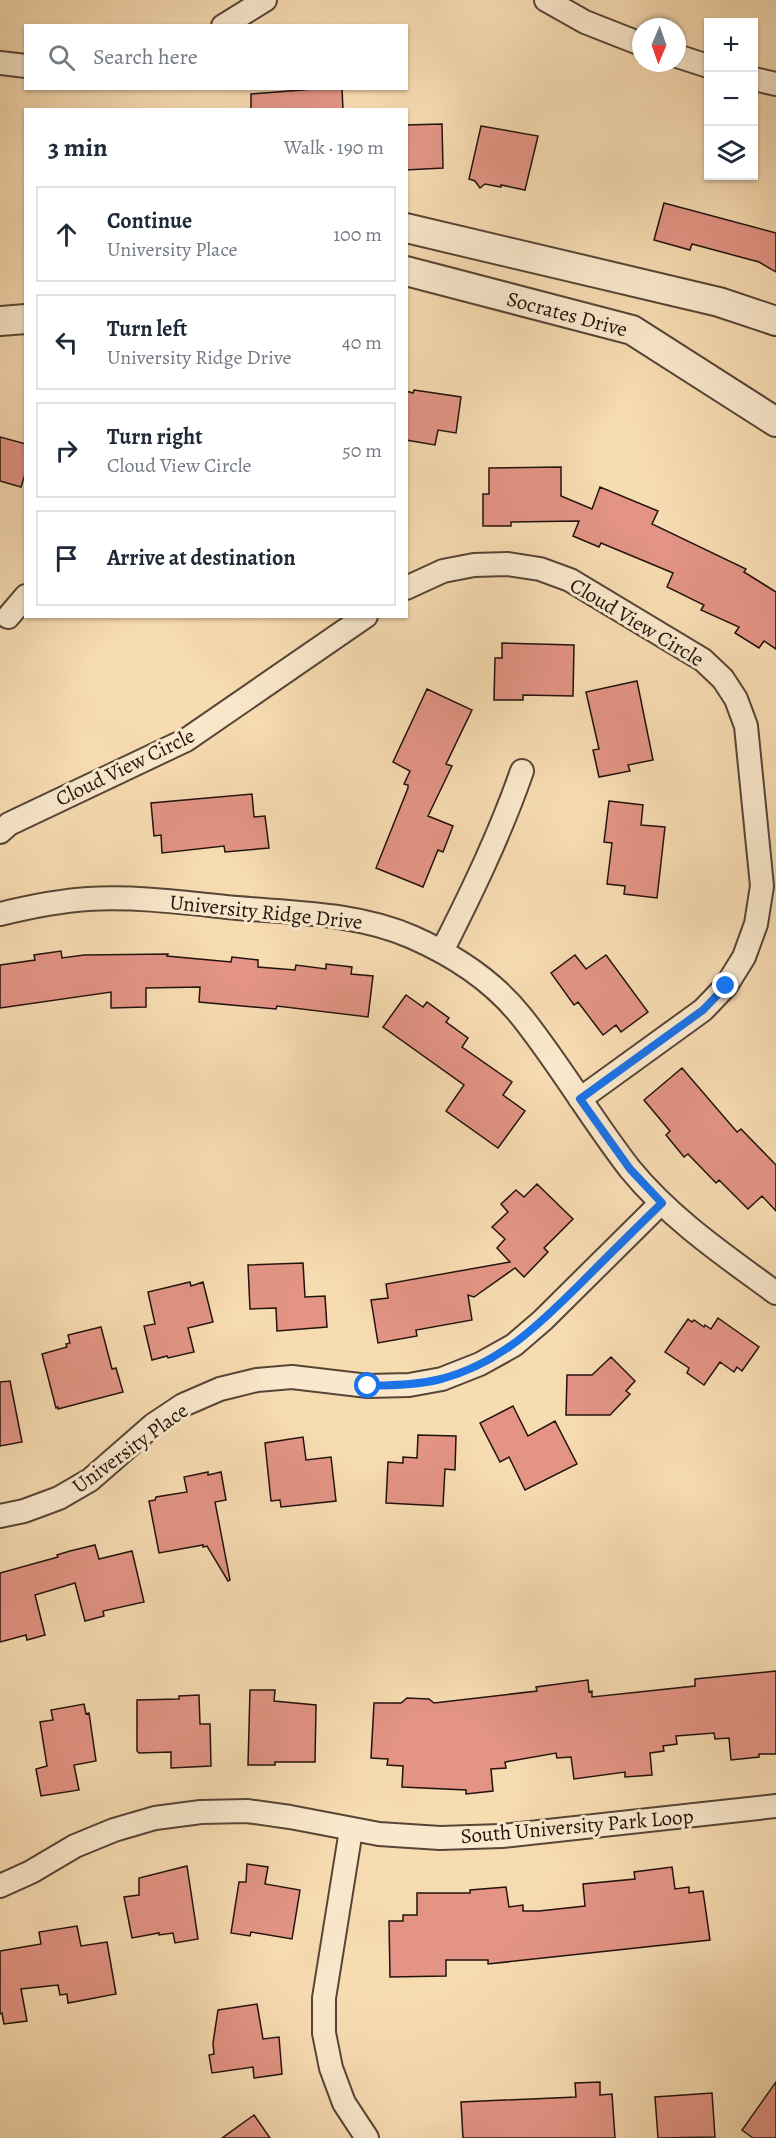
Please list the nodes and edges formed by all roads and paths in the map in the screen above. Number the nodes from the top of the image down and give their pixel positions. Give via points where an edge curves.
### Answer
1 (265, 0) edge
2 (546, 0) edge
3 (226, 24) edge
4 (632, 40) edge
5 (686, 59) edge
6 (0, 63) edge
7 (704, 65) edge
8 (24, 66) edge
9 (758, 80) edge
10 (776, 84) edge
11 (408, 228) edge
12 (408, 272) edge
13 (24, 319) edge
14 (0, 321) edge
15 (776, 321) edge
16 (776, 422) edge
17 (408, 587) edge
18 (24, 598) edge
19 (8, 617) dead end
20 (363, 618) edge
21 (522, 771) dead end
22 (0, 832) edge
23 (0, 915) edge
24 (442, 951) junction
25 (580, 1099) junction
26 (662, 1203) junction
27 (776, 1293) edge
28 (0, 1516) edge
29 (776, 1806) edge
30 (351, 1830) junction
31 (0, 1886) edge
32 (367, 2138) edge

1 - 3 street
2 - 4 street via 585,22
5 - 7 street
6 - 8 street
9 - 10 street
11 - 15 street via 696,297
12 - 16 street, Socrates Drive via 632,330
13 - 14 street
17 - 25 street, Cloud View Circle via 444,571 474,564 540,569 570,580 703,660 723,679 746,726 762,886 756,924 744,957 726,986 703,1010
18 - 19 street
20 - 22 street, Cloud View Circle via 186,740 9,824
21 - 24 street via 477,884
23 - 24 street, University Ridge Drive via 87,899 134,899 331,916 370,923
24 - 25 street, University Ridge Drive via 489,984 520,1015
25 - 26 street, University Ridge Drive via 630,1169
26 - 27 street, University Ridge Drive via 697,1236
26 - 28 street, University Place via 543,1320 514,1345 480,1364 409,1385 368,1386 292,1377 220,1389 183,1405 153,1425 83,1485 50,1502
29 - 30 street, South University Park Loop via 502,1836 440,1838
30 - 31 street, South University Park Loop via 247,1811 155,1818 75,1846
30 - 32 street via 324,1998 324,2032 331,2068 344,2103

